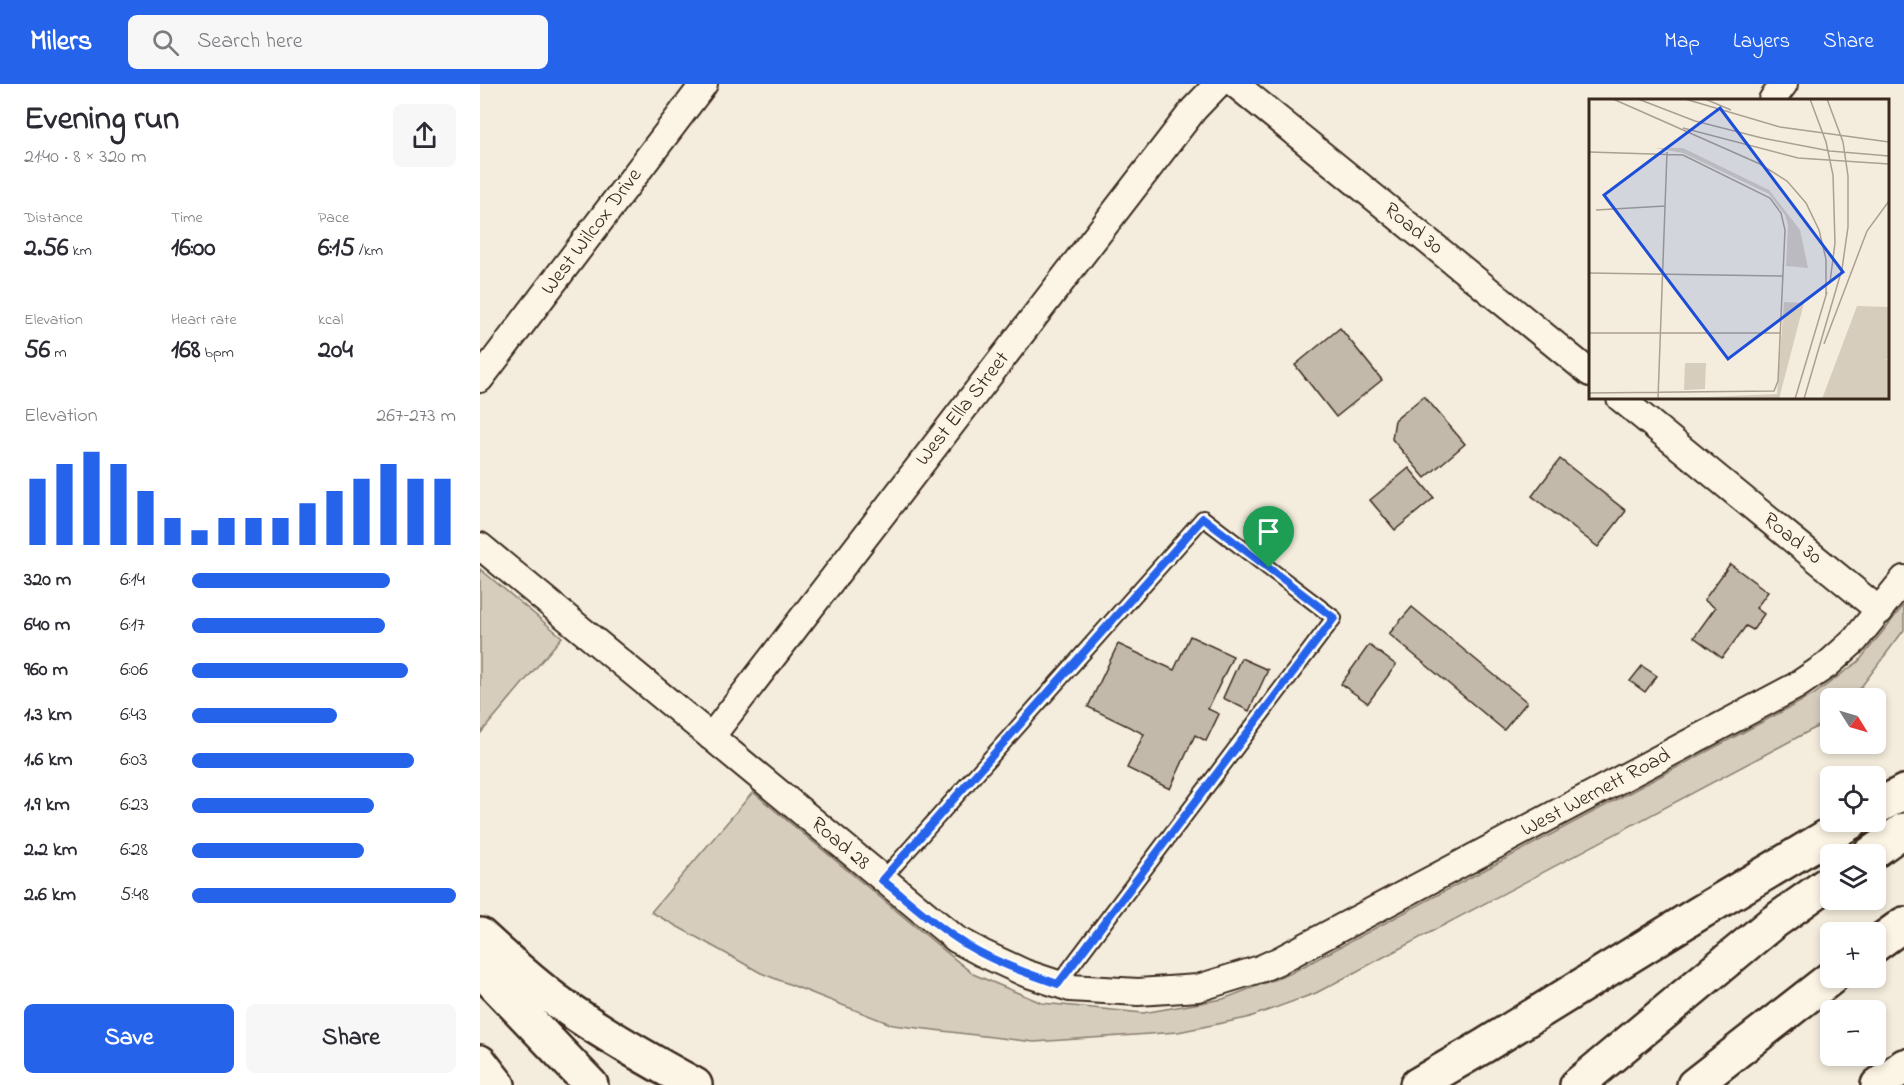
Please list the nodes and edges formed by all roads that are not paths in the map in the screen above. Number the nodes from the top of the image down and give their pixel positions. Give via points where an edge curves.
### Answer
1 (704, 84) edge
2 (1218, 84) edge
3 (1235, 84) edge
4 (1784, 84) edge
5 (1773, 99) edge
6 (1589, 372) edge
7 (480, 379) edge
8 (1621, 399) edge
9 (480, 546) edge
10 (1904, 579) edge
11 (1880, 611) junction
12 (711, 737) junction
13 (1904, 792) edge
14 (1886, 802) edge
15 (1904, 830) edge
16 (1834, 832) edge
17 (1884, 844) edge
18 (882, 880) junction
19 (1820, 889) edge
20 (1904, 924) edge
21 (480, 935) edge
22 (1886, 937) edge
23 (480, 969) edge
24 (1260, 969) joint
25 (1058, 984) junction
26 (1820, 987) edge
27 (480, 1062) edge
28 (1904, 1066) edge
29 (498, 1085) edge
30 (591, 1085) edge
31 (695, 1085) edge
32 (1417, 1085) edge
33 (1577, 1085) edge
34 (1694, 1085) edge
35 (1878, 1085) edge

1 - 7 street, West Wilcox Drive
2 - 12 street, West Ella Street via 1194,109
3 - 6 street, Road 30
4 - 5 street
8 - 11 street, Road 30
9 - 12 street, Road 28
10 - 11 street, West Wernett Road
11 - 24 street, West Wernett Road via 1827,665 1796,686
12 - 18 street, Road 28
13 - 14 highway
15 - 17 highway
16 - 32 highway
18 - 25 street, Road 28 via 956,939 1025,973
18 - 25 lane via 1203,518 1334,618
19 - 33 highway via 1771,924
20 - 22 highway
21 - 31 highway via 561,1004
23 - 30 highway
24 - 25 street, Road 28 via 1188,989 1138,992
26 - 34 highway
27 - 29 highway
28 - 35 highway

